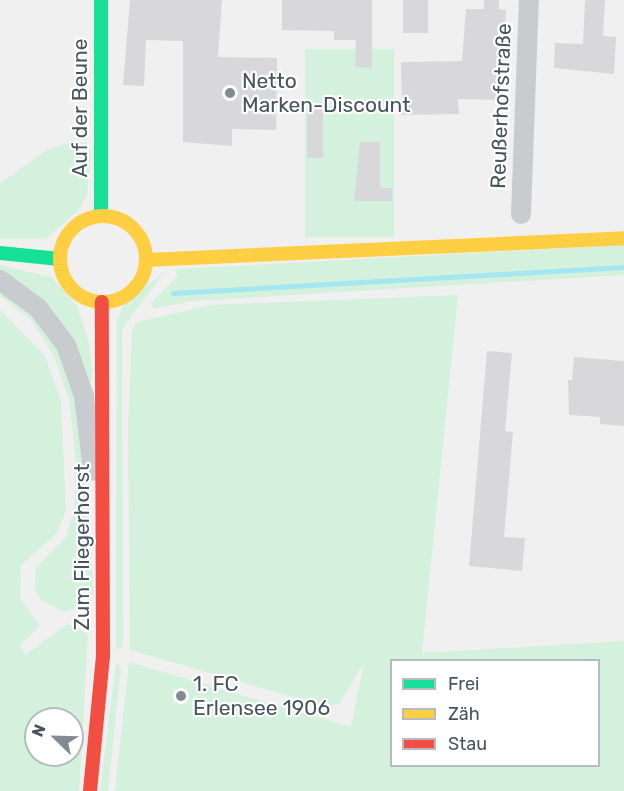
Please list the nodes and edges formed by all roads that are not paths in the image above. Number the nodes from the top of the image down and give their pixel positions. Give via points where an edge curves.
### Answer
1 (101, 0) edge
2 (529, 0) edge
3 (521, 214) dead end
4 (101, 216) junction
5 (624, 238) edge
6 (0, 253) edge
7 (60, 259) junction
8 (146, 260) junction
9 (0, 280) edge
10 (102, 302) junction
11 (104, 533) junction
12 (90, 791) edge

1 - 4 main road, Auf der Beune
2 - 3 street, Reußerhofstraße
4 - 7 main road via 77,225 68,234
4 - 8 main road via 121,221 137,233
5 - 8 main road
6 - 7 main road
7 - 10 main road via 68,284 77,294
8 - 10 main road via 132,289
9 - 11 street via 38,308 66,345 84,396
10 - 11 main road, Zum Fliegerhorst
11 - 12 main road, Zum Fliegerhorst via 103,657

